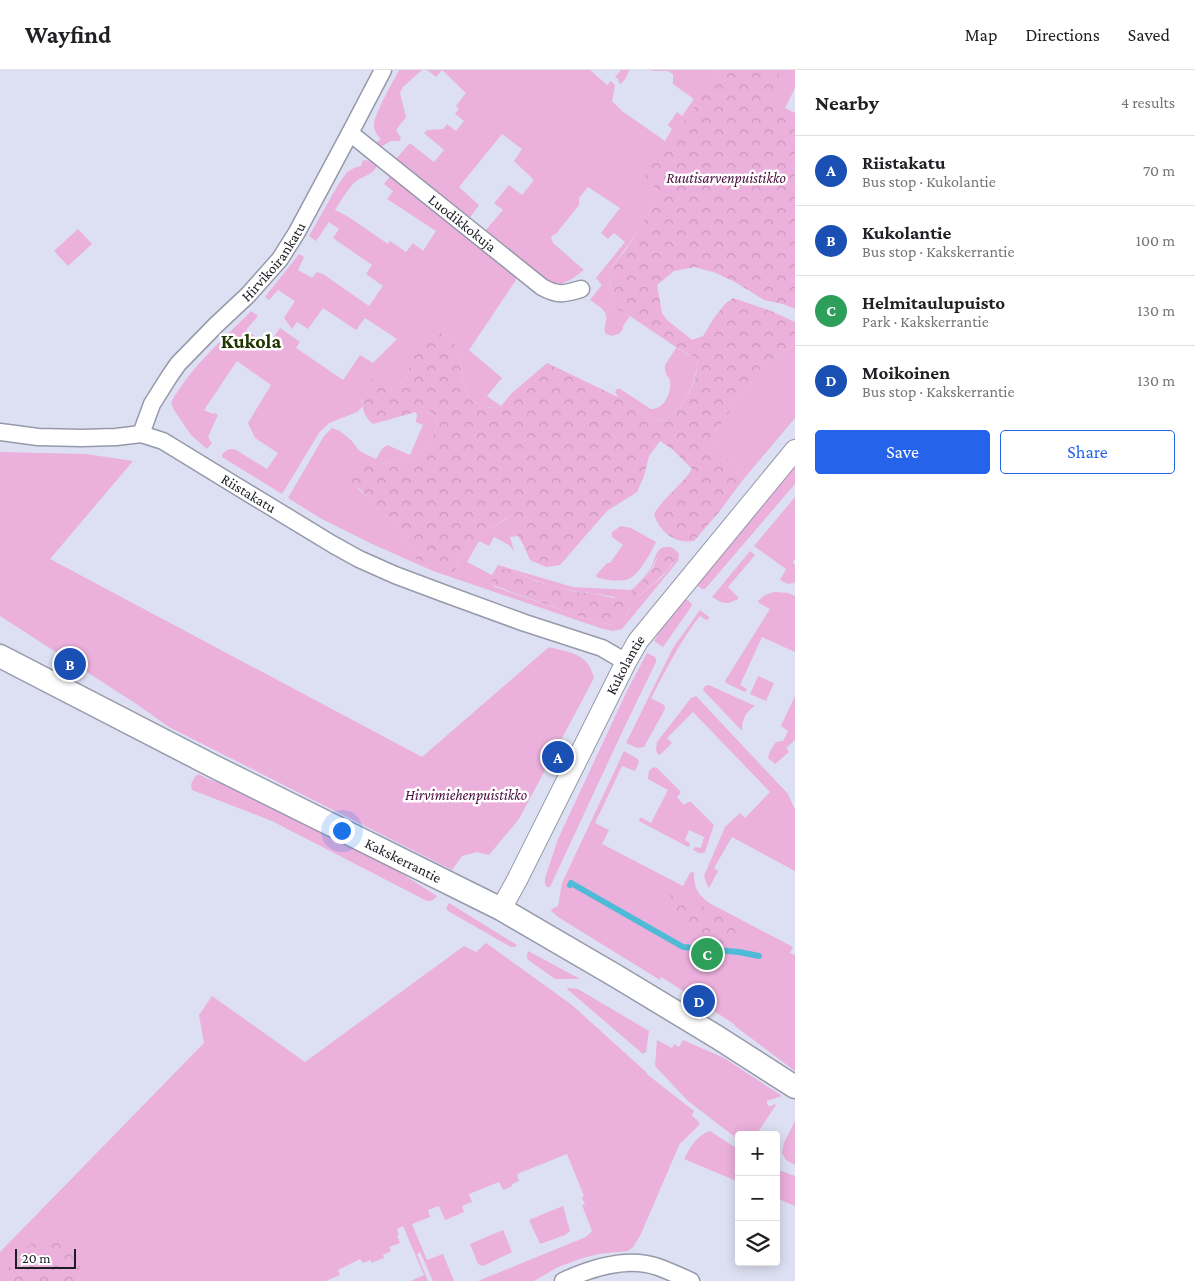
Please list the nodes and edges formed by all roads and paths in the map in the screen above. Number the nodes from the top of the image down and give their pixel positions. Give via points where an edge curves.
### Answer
1 (383, 70) edge
2 (350, 133) junction
3 (580, 289) dead end
4 (0, 432) edge
5 (141, 434) junction
6 (795, 450) edge
7 (0, 656) edge
8 (626, 662) junction
9 (501, 909) junction
10 (795, 1087) edge
11 (563, 1281) edge
12 (691, 1281) edge

1 - 2 street, Hirvikoirankatu
2 - 3 street, Luodikkokuja via 542,287 553,293 566,294
2 - 5 street, Hirvikoirankatu via 280,259 178,364 152,404
4 - 5 street, Riistakatu via 82,438
5 - 8 street, Riistakatu via 163,440 359,559 452,596 602,648
6 - 8 street, Kukolantie via 638,641
7 - 9 main road, Kakskerrantie
8 - 9 street, Kukolantie
9 - 10 main road, Kakskerrantie
11 - 12 street via 602,1266 638,1263 656,1266

